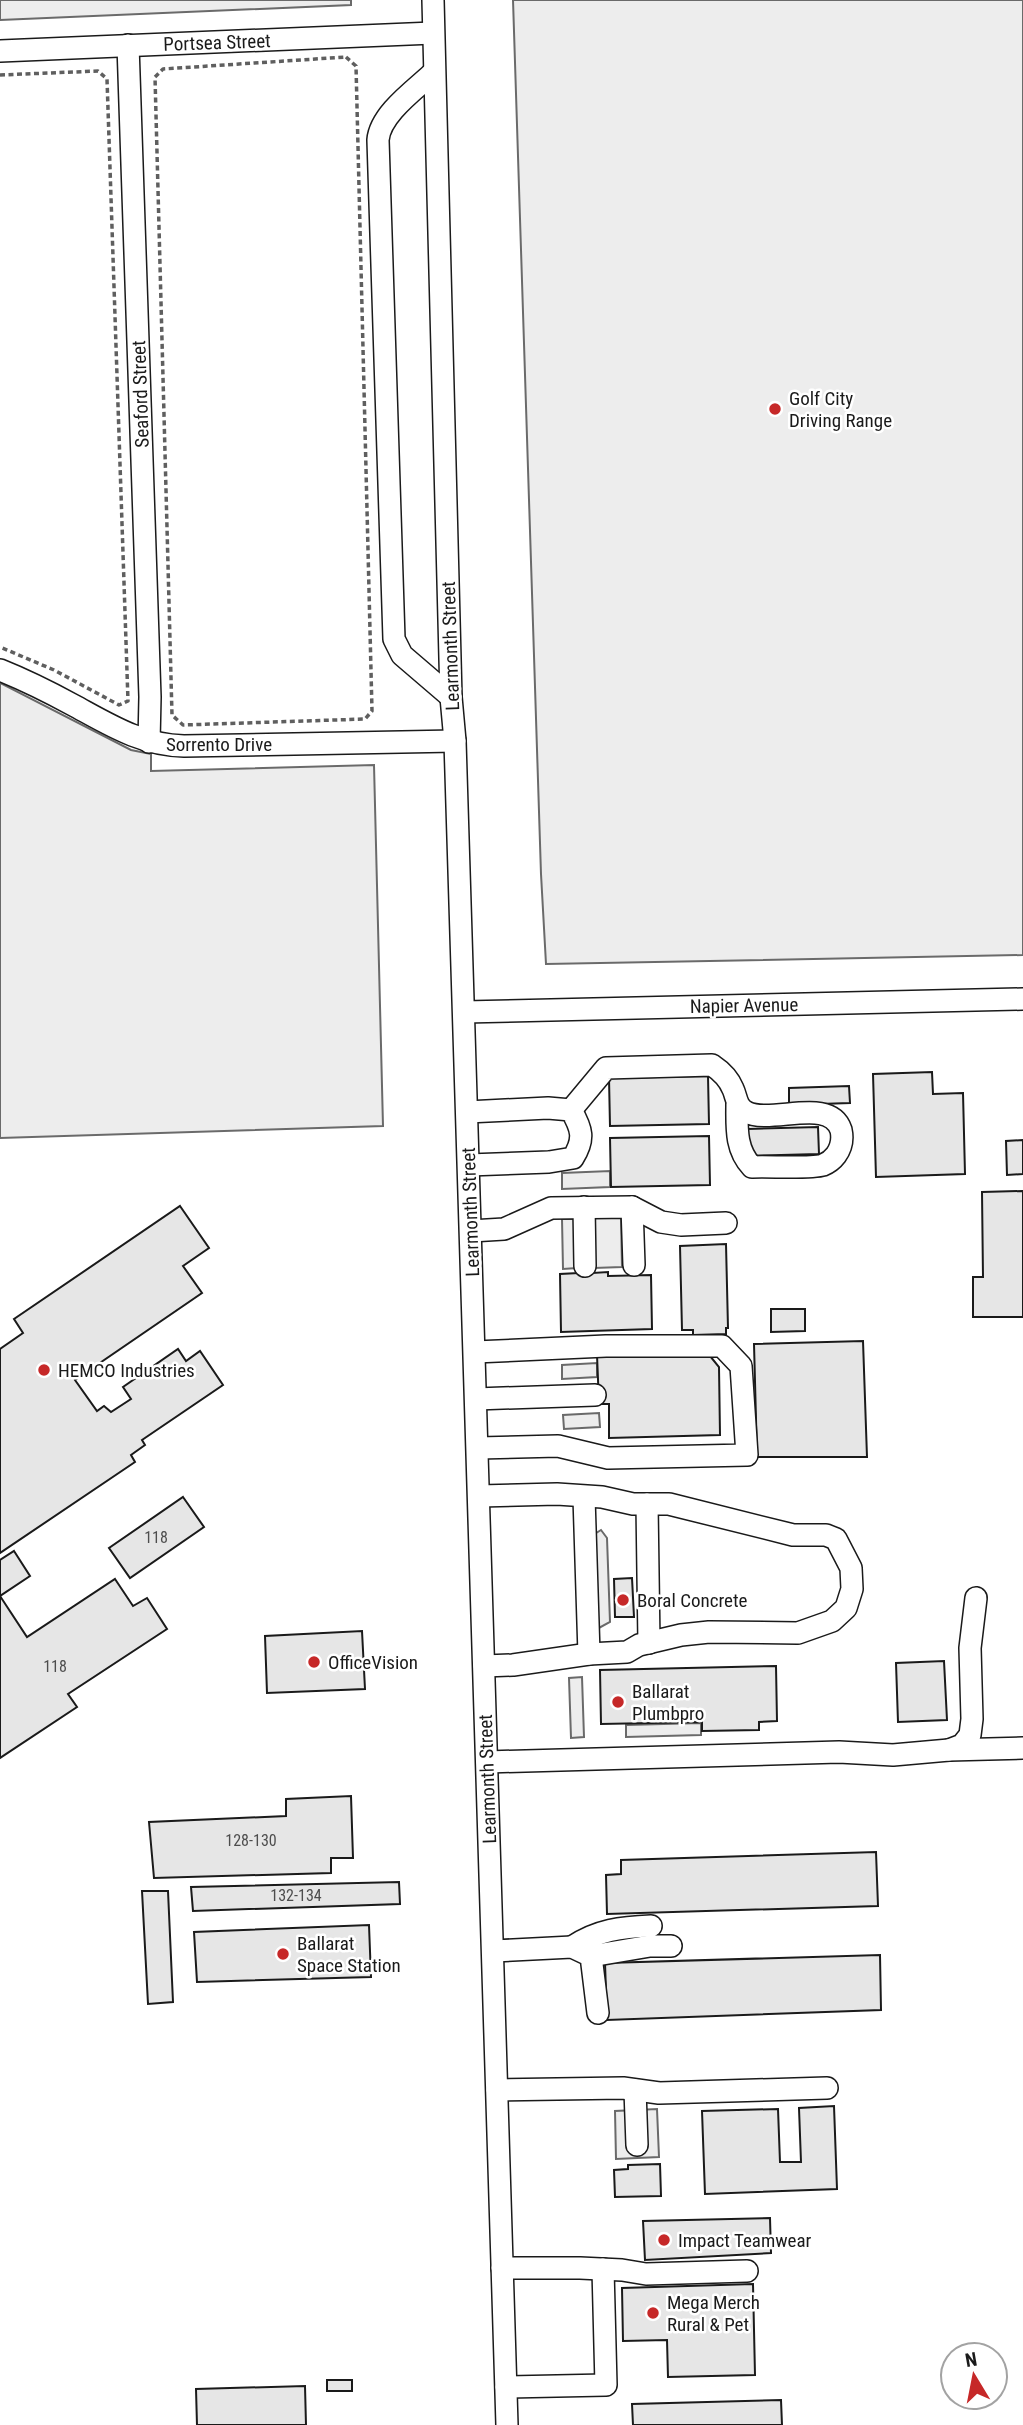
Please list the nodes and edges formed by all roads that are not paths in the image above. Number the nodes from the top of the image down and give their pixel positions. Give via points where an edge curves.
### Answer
1 (433, 0) edge
2 (433, 33) junction
3 (128, 45) junction
4 (0, 51) edge
5 (434, 72) junction
6 (0, 670) edge
7 (451, 698) junction
8 (456, 741) junction
9 (149, 742) junction
10 (1023, 999) edge
11 (464, 1012) junction
12 (737, 1104) junction
13 (571, 1110) junction
14 (467, 1112) junction
15 (469, 1165) junction
16 (632, 1207) junction
17 (583, 1208) junction
18 (726, 1223) dead end
19 (471, 1231) junction
20 (634, 1265) dead end
21 (585, 1266) dead end
22 (474, 1352) junction
23 (595, 1395) dead end
24 (476, 1399) junction
25 (478, 1448) junction
26 (479, 1496) junction
27 (584, 1497) junction
28 (647, 1504) junction
29 (976, 1598) dead end
30 (649, 1643) junction
31 (589, 1654) junction
32 (484, 1666) junction
33 (1023, 1748) edge
34 (949, 1750) junction
35 (487, 1762) junction
36 (651, 1926) dead end
37 (671, 1946) dead end
38 (493, 1951) junction
39 (582, 1951) junction
40 (598, 2013) dead end
41 (827, 2088) dead end
42 (497, 2090) junction
43 (635, 2090) junction
44 (637, 2146) dead end
45 (502, 2268) junction
46 (603, 2269) junction
47 (747, 2271) dead end
48 (506, 2387) junction
49 (507, 2425) edge

1 - 2 street, Learmonth Street
2 - 3 street, Portsea Street
2 - 5 street, Learmonth Street
3 - 4 street, Portsea Street
3 - 9 street, Seaford Street
5 - 7 street, Learmonth Street
5 - 7 street via 387,117 378,140 394,639 402,655
6 - 9 street, Sorrento Drive
7 - 8 street, Learmonth Street
8 - 9 street, Sorrento Drive via 184,746
8 - 11 street, Learmonth Street
10 - 11 street, Napier Avenue
11 - 14 street, Learmonth Street
12 - 12 street via 747,1113 830,1115 841,1130 839,1151 822,1165 752,1167 738,1144
12 - 13 street via 733,1088 712,1065 606,1068
13 - 14 street
13 - 15 street via 580,1124 581,1145 573,1158
14 - 15 street, Learmonth Street
15 - 19 street, Learmonth Street
16 - 17 street
16 - 18 street via 661,1222
16 - 20 street
17 - 19 street via 551,1208 504,1229
17 - 21 street
19 - 22 street, Learmonth Street
22 - 24 street, Learmonth Street
22 - 25 street via 722,1346 741,1366 747,1455 608,1458 558,1446
23 - 24 street
24 - 25 street, Learmonth Street
25 - 26 street, Learmonth Street
26 - 27 street
26 - 32 street, Learmonth Street
27 - 28 street
27 - 31 street
28 - 30 street
28 - 30 street via 669,1504 793,1535 826,1535 835,1539 851,1568 852,1589 846,1608 832,1621 798,1633 709,1632
29 - 34 street via 970,1648 970,1735
30 - 31 street via 627,1652
31 - 32 street
32 - 35 street, Learmonth Street
33 - 34 street
34 - 35 street via 893,1755 839,1752
35 - 38 street, Learmonth Street
36 - 39 street via 589,1935
37 - 39 street
38 - 39 street
38 - 42 street, Learmonth Street
39 - 40 street
41 - 43 street via 659,2094
42 - 43 street
42 - 45 street, Learmonth Street
43 - 44 street
45 - 46 street
45 - 48 street, Learmonth Street
46 - 47 street via 646,2274
46 - 48 street via 606,2385
48 - 49 street, Learmonth Street

